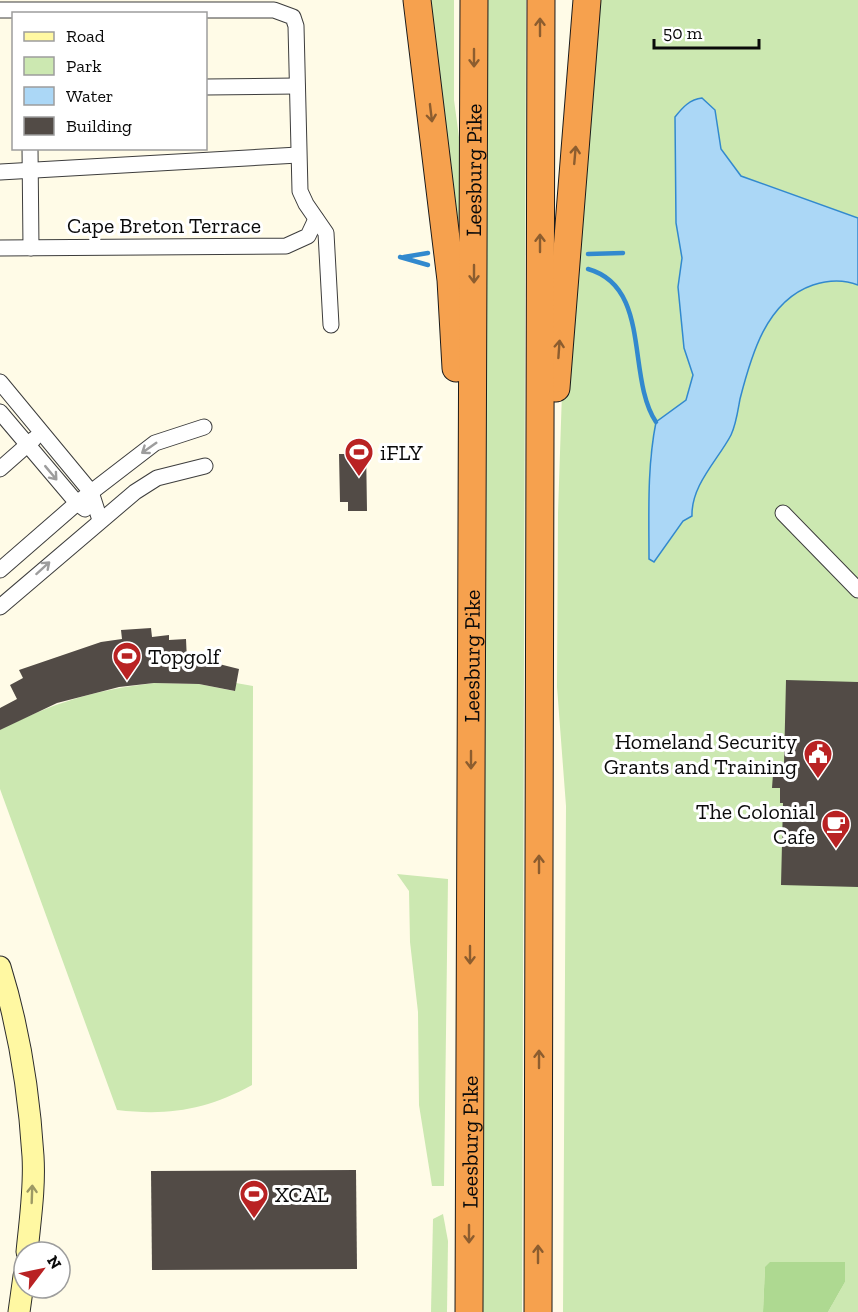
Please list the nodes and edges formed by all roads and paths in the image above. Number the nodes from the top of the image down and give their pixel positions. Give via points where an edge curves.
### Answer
1 (417, 0) edge
2 (474, 0) edge
3 (541, 0) edge
4 (587, 0) edge
5 (0, 10) edge
6 (27, 12) edge
7 (297, 86) junction
8 (207, 87) edge
9 (30, 150) edge
10 (298, 155) junction
11 (30, 170) junction
12 (0, 172) edge
13 (316, 219) junction
14 (0, 248) edge
15 (32, 248) junction
16 (331, 325) dead end
17 (0, 382) edge
18 (0, 412) edge
19 (204, 427) dead end
20 (41, 432) junction
21 (27, 445) junction
22 (205, 466) dead end
23 (0, 469) edge
24 (91, 492) junction
25 (77, 503) junction
26 (783, 513) dead end
27 (100, 520) junction
28 (0, 570) edge
29 (858, 590) edge
30 (0, 607) edge
31 (540, 659) junction
32 (471, 681) junction
33 (0, 967) edge
34 (28, 1240) edge
35 (469, 1312) edge
36 (538, 1312) edge

1 -> 32 highway via 452,280
2 -> 32 highway, Leesburg Pike
31 -> 3 highway
31 -> 4 highway via 551,451
5 - 6 street
6 - 7 street via 281,11 293,17 296,27
7 - 8 street
7 - 10 street
9 - 11 street
10 - 11 street
10 - 13 street via 300,191
11 - 12 street
11 - 15 street
13 - 15 street, Cape Breton Terrace via 308,236 286,246
13 - 16 street via 328,243
14 - 15 street, Cape Breton Terrace
17 - 20 street
18 - 21 street
19 -> 24 street via 155,443
20 - 21 street
20 - 24 street
21 - 23 street
21 -> 25 street
22 - 27 street via 157,478
24 - 25 street
24 - 27 street
25 - 27 street
25 - 28 street
26 - 29 street
30 -> 27 street
36 -> 31 highway
32 -> 35 highway, Leesburg Pike
34 -> 33 main road via 33,1157 20,1047

